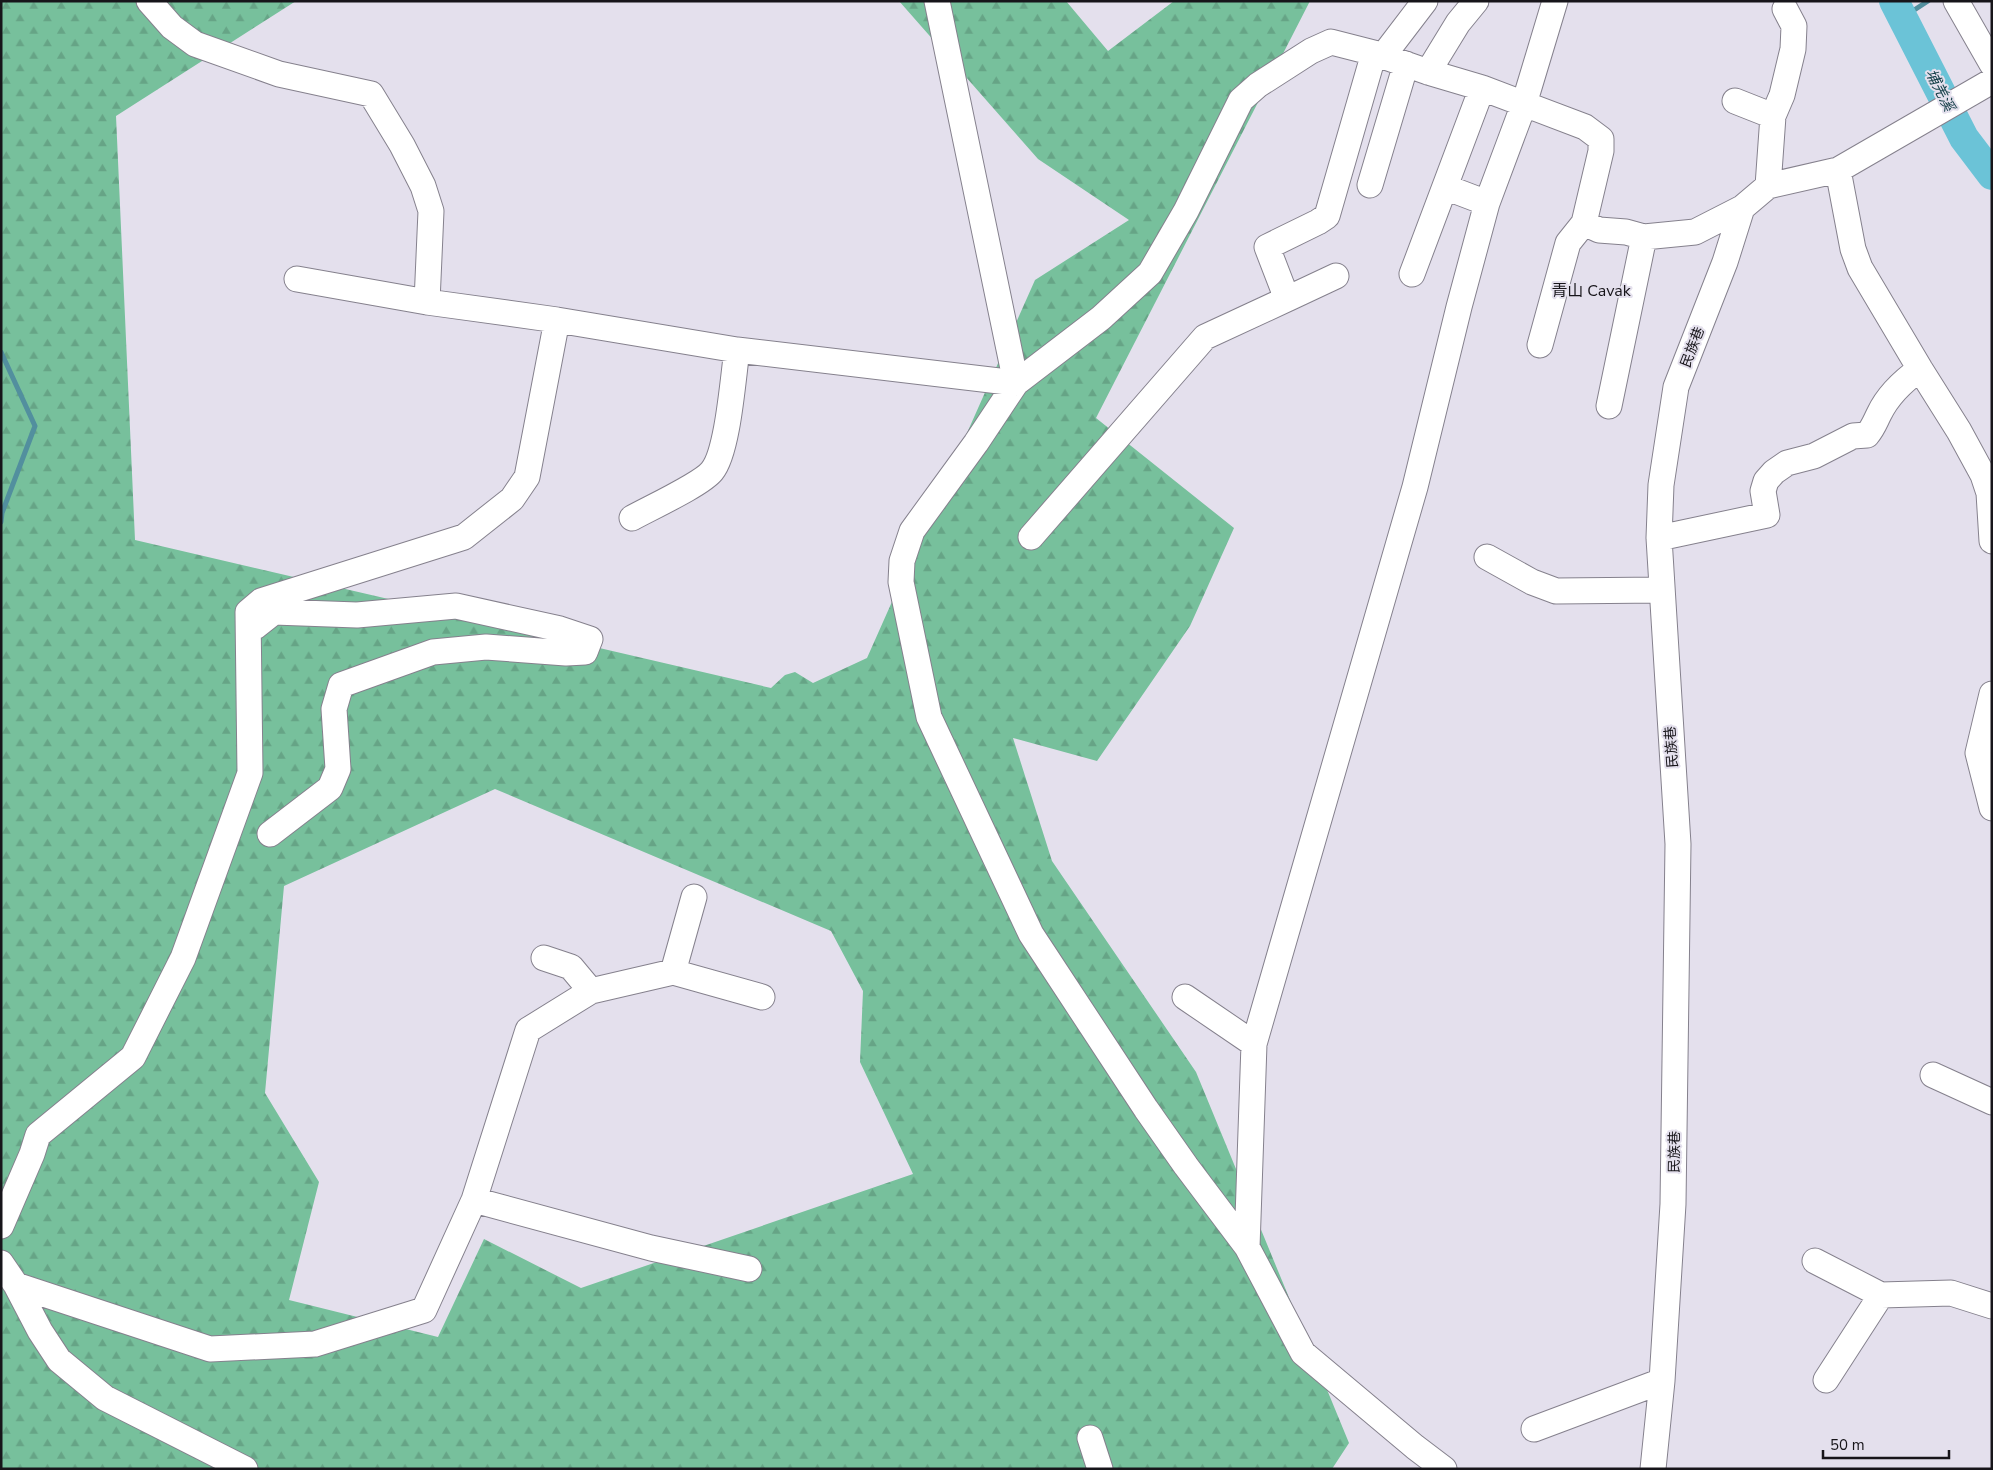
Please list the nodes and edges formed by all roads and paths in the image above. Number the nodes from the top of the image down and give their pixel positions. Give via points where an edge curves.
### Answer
1 (149, 1) edge
2 (937, 1) edge
3 (1425, 1) edge
4 (1476, 1) edge
5 (1555, 1) edge
6 (1956, 1) edge
7 (1784, 9) dead end
8 (1378, 54) junction
9 (1992, 64) edge
10 (1417, 68) junction
11 (1992, 81) edge
12 (1482, 88) junction
13 (1735, 101) dead end
14 (1524, 104) junction
15 (1773, 116) junction
16 (1838, 170) junction
17 (1370, 185) dead end
18 (1768, 186) junction
19 (1445, 187) junction
20 (1487, 204) junction
21 (1742, 208) junction
22 (1584, 224) junction
23 (1644, 237) junction
24 (1412, 274) dead end
25 (1336, 276) dead end
26 (297, 279) dead end
27 (1287, 299) junction
28 (427, 302) junction
29 (558, 320) junction
30 (1540, 345) dead end
31 (737, 350) junction
32 (1920, 369) junction
33 (1016, 383) junction
34 (1609, 406) dead end
35 (632, 518) dead end
36 (1031, 536) dead end
37 (1659, 538) junction
38 (1992, 541) edge
39 (1488, 557) dead end
40 (1661, 590) junction
41 (249, 632) junction
42 (1992, 694) edge
43 (1992, 808) edge
44 (270, 834) dead end
45 (694, 897) dead end
46 (544, 958) dead end
47 (673, 972) junction
48 (591, 991) junction
49 (762, 997) dead end
50 (1185, 997) dead end
51 (1254, 1044) junction
52 (1933, 1075) dead end
53 (1992, 1102) edge
54 (474, 1200) junction
55 (1, 1226) edge
56 (1247, 1246) junction
57 (1815, 1261) dead end
58 (1, 1263) edge
59 (750, 1268) dead end
60 (16, 1284) junction
61 (1881, 1296) junction
62 (1992, 1306) edge
63 (1826, 1380) dead end
64 (1662, 1381) junction
65 (1534, 1429) dead end
66 (1090, 1438) dead end
67 (245, 1469) edge
68 (1100, 1469) edge
69 (1444, 1469) edge
70 (1653, 1469) edge

1 - 28 street via 172,27 195,44 279,74 371,94 402,144 423,186 430,211
2 - 33 street
3 - 8 street
4 - 10 street
5 - 14 street
6 - 9 street
7 - 15 street via 1794,26 1793,49 1782,96
8 - 10 street
8 - 27 street via 1327,216 1267,247
8 - 33 street via 1331,42 1288,65 1241,100 1186,211 1150,273 1101,318
10 - 12 street
10 - 17 street
11 - 16 street
12 - 14 street
12 - 19 street
13 - 15 street
14 - 20 street
14 - 22 street via 1585,127 1601,139
15 - 18 street
16 - 18 street
16 - 32 street via 1853,249 1860,268
18 - 21 street
19 - 20 street
19 - 24 street
20 - 51 street via 1415,488
21 - 23 street via 1695,232
21 - 37 street, 民族巷 via 1725,262 1676,387 1661,485
22 - 23 street via 1599,230
22 - 30 street via 1568,243
23 - 34 street
25 - 27 street
26 - 28 street
27 - 36 street via 1205,337
28 - 29 street
29 - 31 street
29 - 41 street via 527,477 512,499 464,537 261,601 248,612
31 - 33 street
31 - 35 street via 723,451 712,471
32 - 37 street via 1900,383 1867,435 1853,436 1814,456 1787,463 1774,472 1763,491 1767,515
32 - 38 street via 1983,475 1989,493
33 - 56 street via 912,531 902,561 901,582 930,717 1030,934 1151,1116
37 - 40 street, 民族巷
39 - 40 street via 1532,582 1556,591
40 - 64 street, 民族巷 via 1678,844 1674,1204
41 - 44 street via 274,612 357,615 456,606 560,629 590,639 585,652 566,654 486,647 433,652 341,685 334,709 338,769 330,788
41 - 55 street via 250,773 183,958 133,1057 38,1135
42 - 43 street via 1978,754
45 - 47 street
46 - 48 street via 571,967
47 - 48 street
47 - 49 street
48 - 54 street via 528,1030
50 - 51 street
51 - 56 street
52 - 53 street
54 - 59 street via 651,1248
54 - 60 street via 424,1310 315,1344 210,1349
56 - 69 street via 1303,1353
57 - 61 street
58 - 60 street
60 - 67 street via 59,1360 105,1398
61 - 62 street via 1951,1293
61 - 63 street
64 - 65 street
64 - 70 street, 民族巷
66 - 68 street

